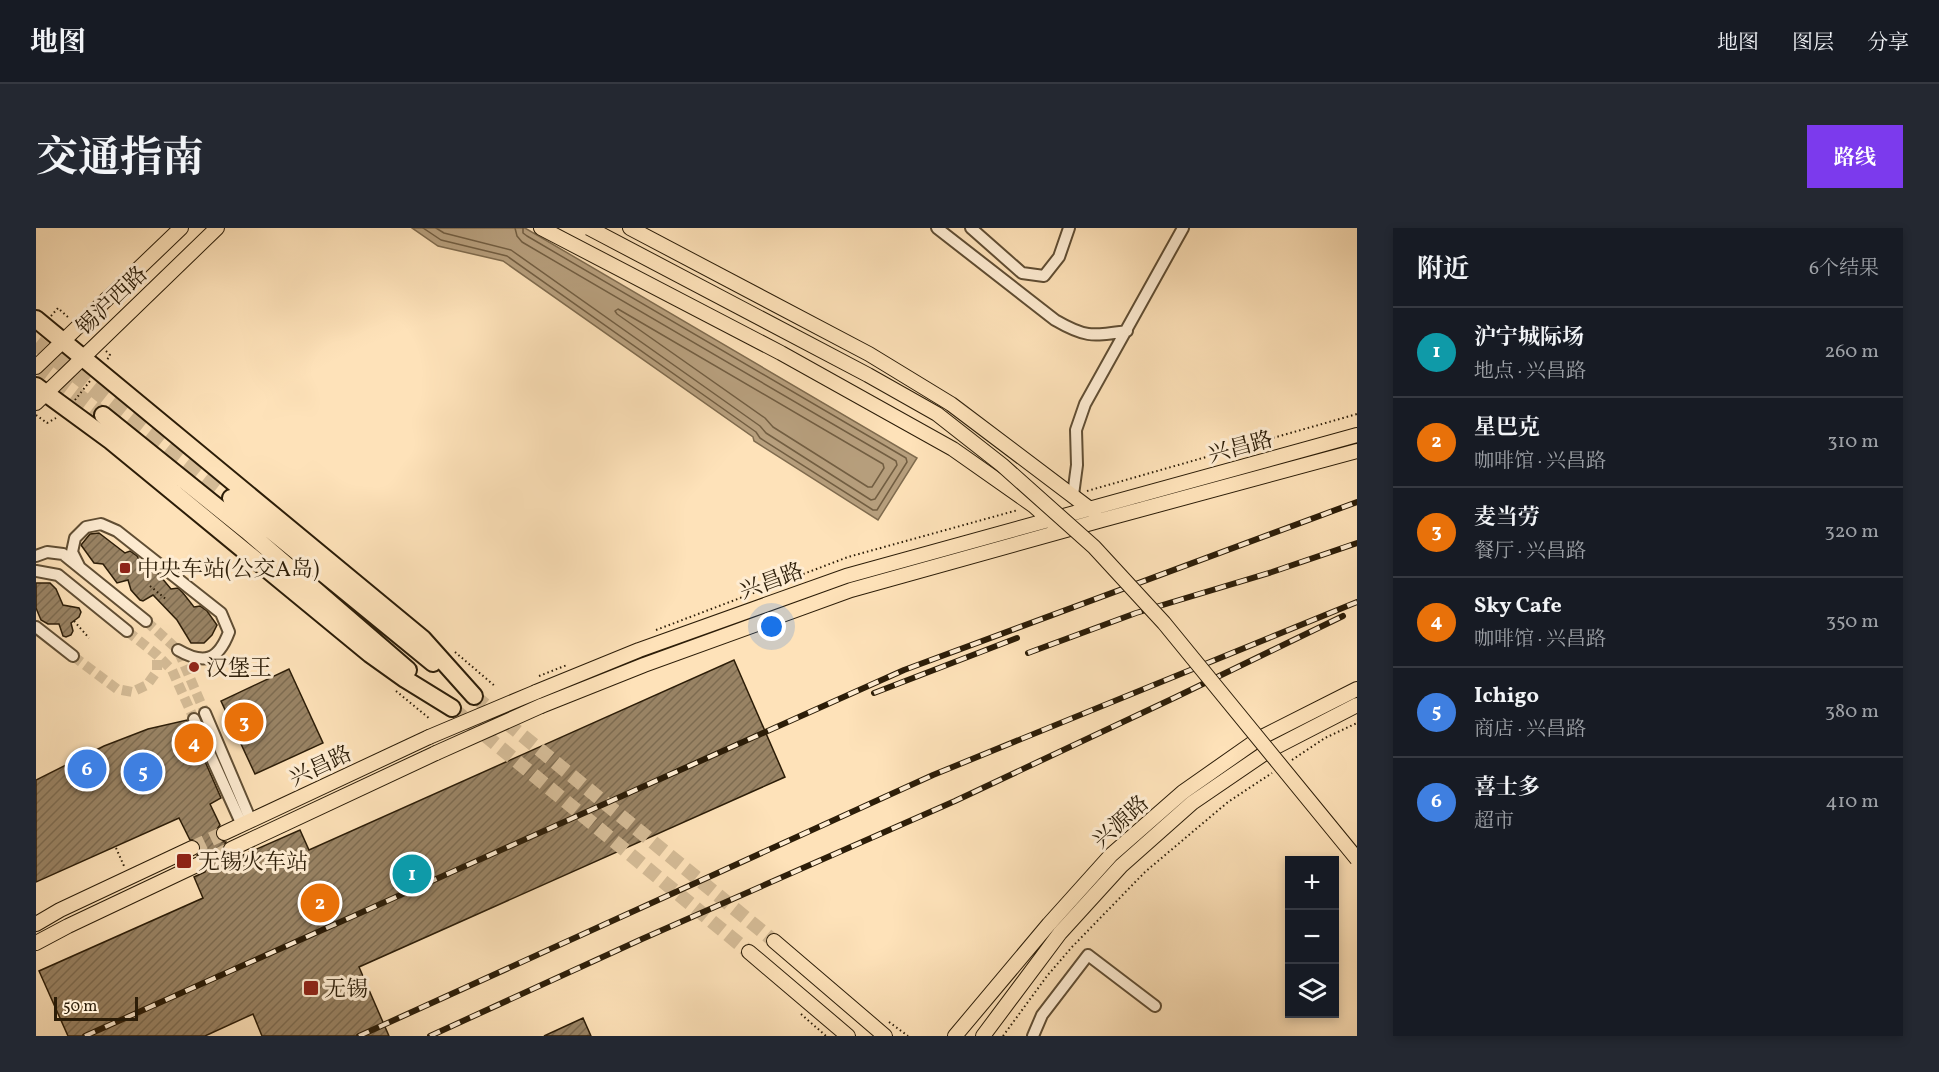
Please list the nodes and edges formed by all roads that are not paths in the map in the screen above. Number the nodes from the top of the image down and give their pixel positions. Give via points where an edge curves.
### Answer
1 (181, 228) edge
2 (217, 228) edge
3 (541, 228) edge
4 (589, 228) edge
5 (630, 228) edge
6 (938, 228) edge
7 (971, 228) edge
8 (1069, 228) edge
9 (1183, 228) edge
10 (36, 319) edge
11 (1127, 331) junction
12 (64, 342) junction
13 (82, 357) junction
14 (36, 367) edge
15 (40, 394) edge
16 (103, 416) tunnel mouth
17 (1357, 435) edge
18 (1357, 451) edge
19 (1072, 495) junction
20 (231, 498) tunnel mouth
21 (1090, 508) junction
22 (1048, 520) junction
23 (1102, 520) junction
24 (1062, 531) junction
25 (36, 556) edge
26 (79, 566) junction
27 (36, 571) edge
28 (146, 621) tunnel mouth
29 (36, 627) edge
30 (127, 631) tunnel mouth
31 (178, 650) dead end
32 (73, 656) tunnel mouth
33 (1357, 689) edge
34 (1357, 705) edge
35 (204, 713) tunnel mouth
36 (194, 719) tunnel mouth
37 (247, 823) junction
38 (224, 833) tunnel mouth
39 (192, 848) tunnel mouth
40 (231, 849) tunnel mouth
41 (1357, 860) edge
42 (199, 864) tunnel mouth
43 (36, 924) edge
44 (774, 941) tunnel mouth
45 (36, 943) edge
46 (749, 952) tunnel mouth
47 (1155, 1006) dead end
48 (848, 1036) edge
49 (885, 1036) edge
50 (955, 1036) edge
51 (983, 1036) edge
52 (1033, 1036) edge

1 - 12 main road, 锡沪西路
2 - 13 main road, 锡沪西路
3 - 22 main road via 782,353 953,449
4 - 41 main road, bridge via 937,414 1002,465 1094,548 1164,623
5 - 19 main road via 869,354 951,404
6 - 11 street via 1055,320 1076,332 1098,336
7 - 8 street via 1022,273 1044,276 1059,257
9 - 11 street
10 - 12 highway
11 - 19 street via 1085,404 1076,430 1077,465
12 - 13 highway
12 - 14 main road, 锡沪西路
13 - 15 main road, 锡沪西路
13 - 20 highway via 423,639 474,696
15 - 16 highway via 111,441 370,654 452,708 247,531
17 - 21 main road, 兴昌路
18 - 23 main road, 兴昌路
19 - 21 main road
21 - 22 main road, 兴昌路
21 - 23 main road
22 - 24 main road
22 - 37 main road, 兴昌路, bridge via 846,576 639,651 429,738
23 - 24 main road, 兴昌路
24 - 40 main road, 兴昌路, bridge via 851,590 644,665 541,706
25 - 26 street via 47,552 63,554
26 - 28 street
26 - 31 street via 72,552 75,538 86,527 101,524 117,531 220,613 229,632 224,646 213,656 201,659
27 - 30 street via 57,575
29 - 32 street
33 - 50 main road, 兴源路 via 1260,738 1183,792 1111,855
34 - 51 main road, 兴源路 via 1268,751 1174,819 1121,866 1060,933
35 - 37 street
36 - 37 street
37 - 38 main road, 兴昌路
39 - 43 main road
42 - 45 main road
44 - 49 main road
46 - 48 main road
47 - 52 street via 1088,954 1042,1015

